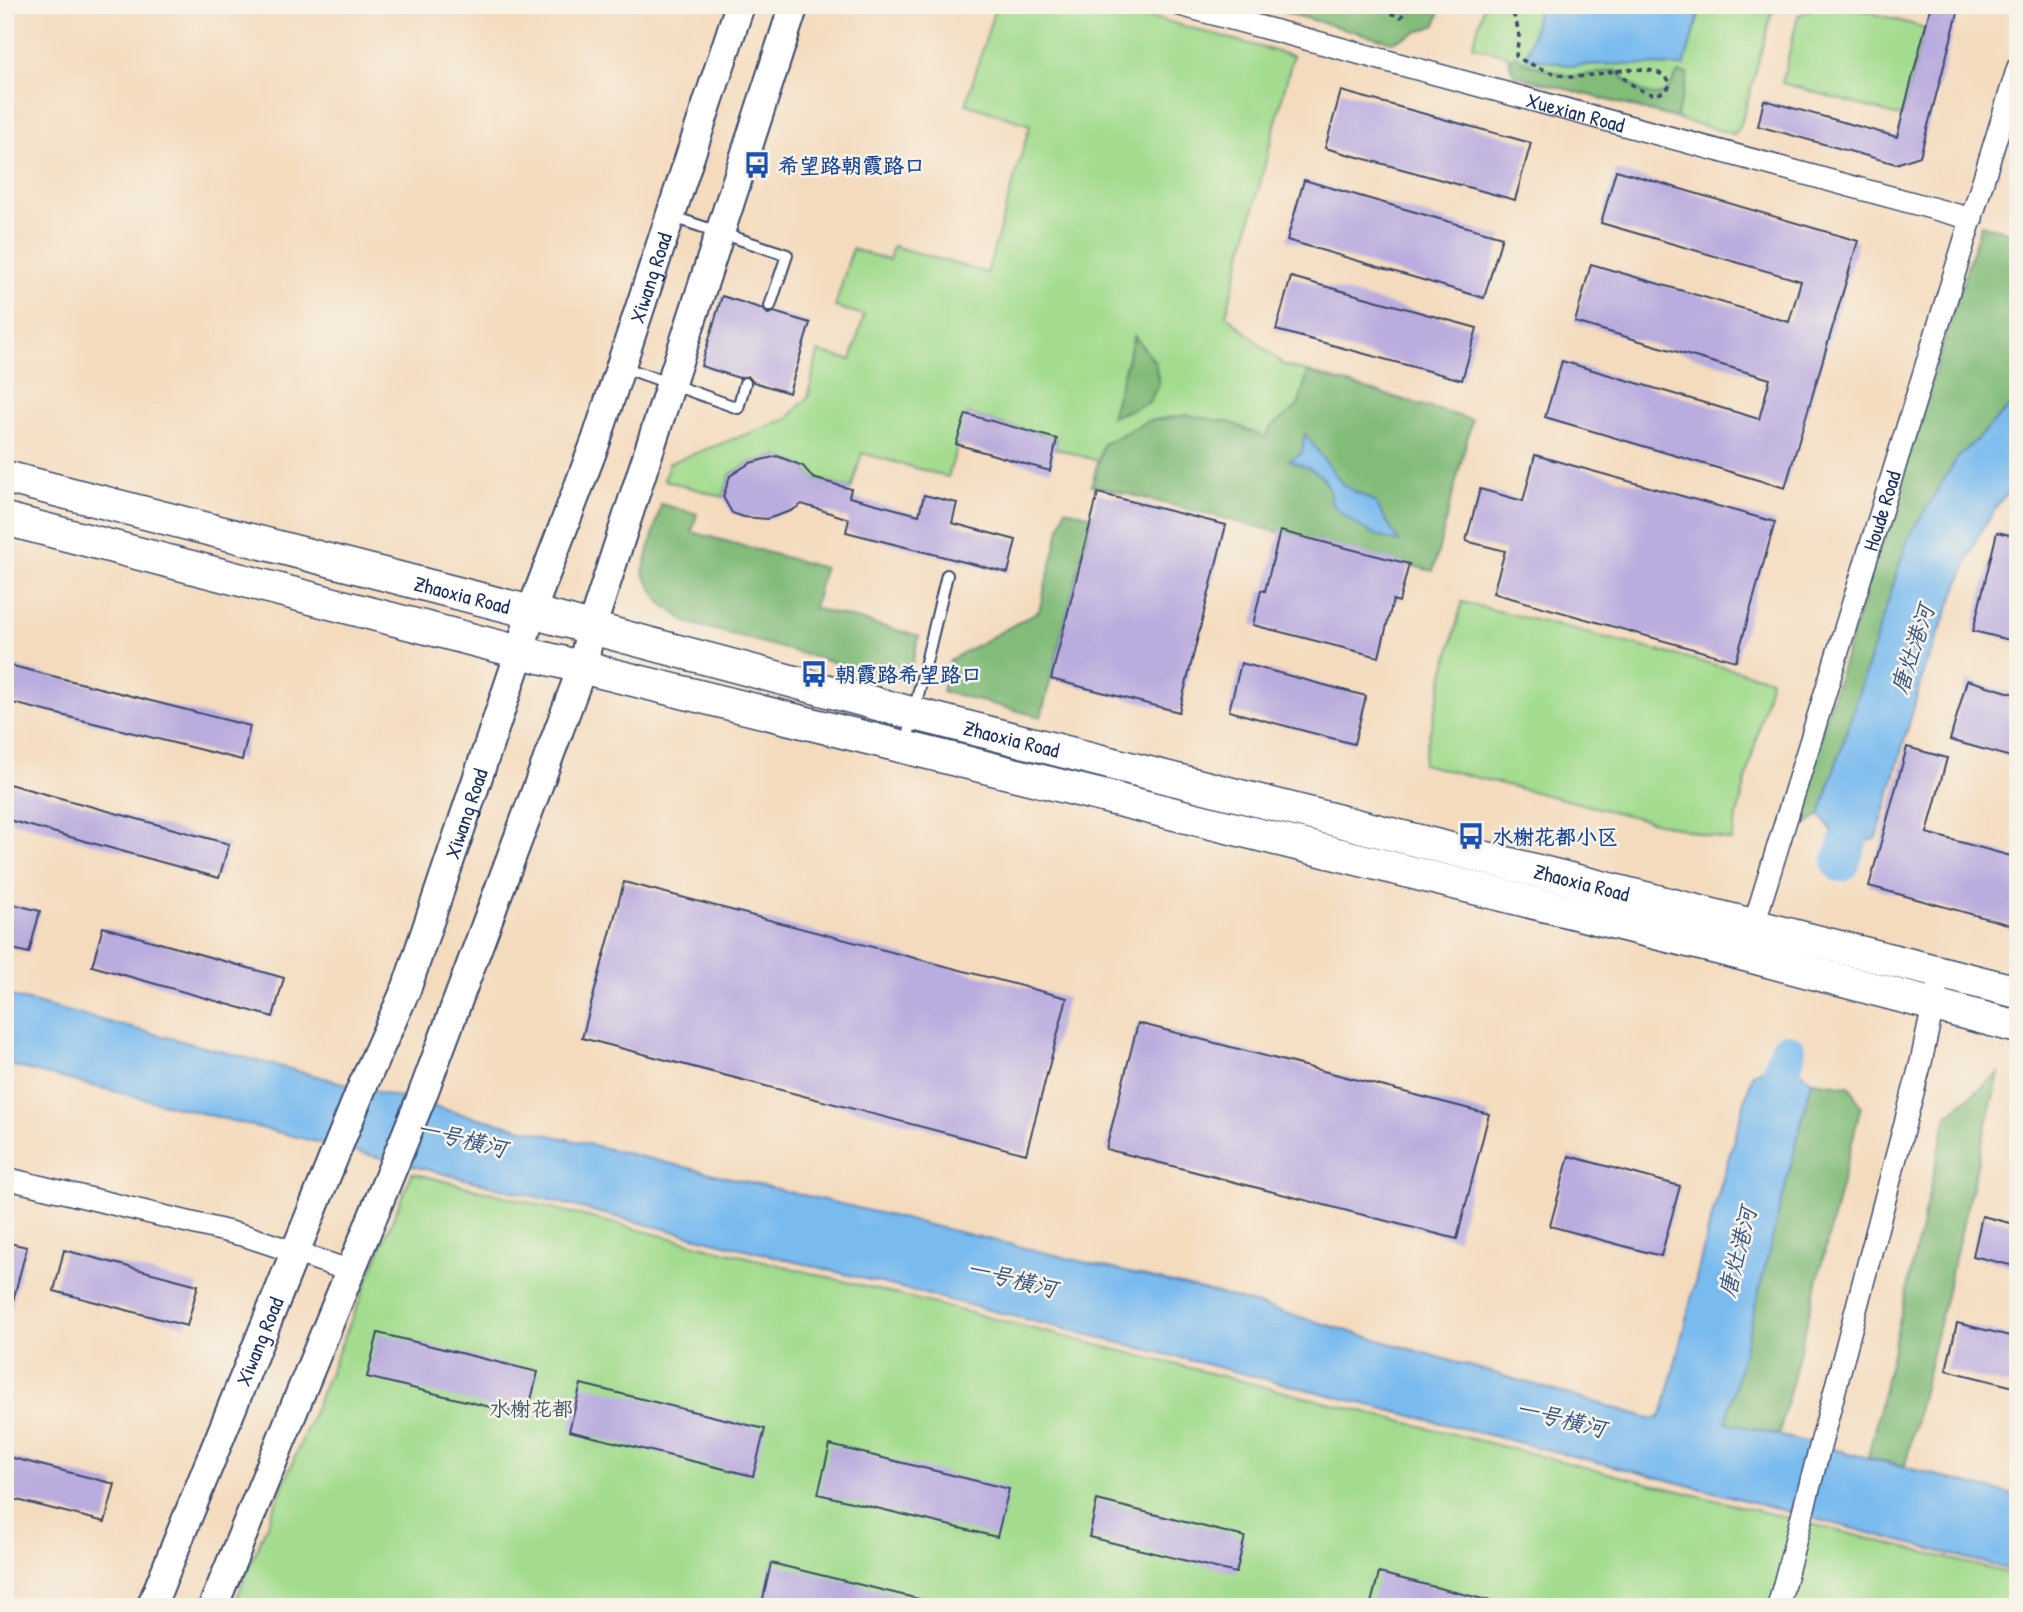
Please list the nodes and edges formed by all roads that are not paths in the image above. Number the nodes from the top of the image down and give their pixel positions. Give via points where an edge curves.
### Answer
1 (740, 5) edge
2 (794, 5) edge
3 (1180, 5) edge
4 (2018, 67) edge
5 (670, 216) junction
6 (1972, 219) junction
7 (770, 306) dead end
8 (621, 366) junction
9 (745, 383) dead end
10 (5, 477) edge
11 (5, 519) edge
12 (947, 575) dead end
13 (531, 612) junction
14 (591, 629) junction
15 (520, 652) junction
16 (582, 667) junction
17 (915, 714) junction
18 (906, 748) junction
19 (1754, 924) junction
20 (1745, 955) junction
21 (1940, 973) junction
22 (2018, 992) edge
23 (1933, 1006) junction
24 (2018, 1027) edge
25 (5, 1178) edge
26 (296, 1251) junction
27 (351, 1270) junction
28 (151, 1607) edge
29 (213, 1607) edge
30 (1778, 1607) edge

1 - 5 main road, Xiwang Road
2 - 14 main road
3 - 6 street, Xuexian Road
4 - 6 street, Houde Road
5 - 7 lane via 787,255
5 - 8 main road, Xiwang Road
6 - 19 street, Houde Road
8 - 9 lane via 738,408
8 - 13 main road, Xiwang Road
10 - 13 main road, Zhaoxia Road
11 - 15 main road, Zhaoxia Road
12 - 17 lane
13 - 14 main road, Zhaoxia Road
13 - 15 main road, Xiwang Road
14 - 16 main road
14 - 17 main road, Zhaoxia Road
15 - 16 main road, Zhaoxia Road
15 - 26 main road, Xiwang Road via 407,987
16 - 18 main road, Zhaoxia Road
16 - 27 main road via 422,1096
17 - 18 lane
17 - 19 main road, Zhaoxia Road
18 - 20 main road, Zhaoxia Road
19 - 20 street, Houde Road
19 - 21 main road, Zhaoxia Road
20 - 23 main road, Zhaoxia Road
21 - 22 main road, Zhaoxia Road
21 - 23 street
23 - 24 main road, Zhaoxia Road
23 - 30 street
25 - 26 street
26 - 27 street
26 - 28 main road, Xiwang Road
27 - 29 main road

